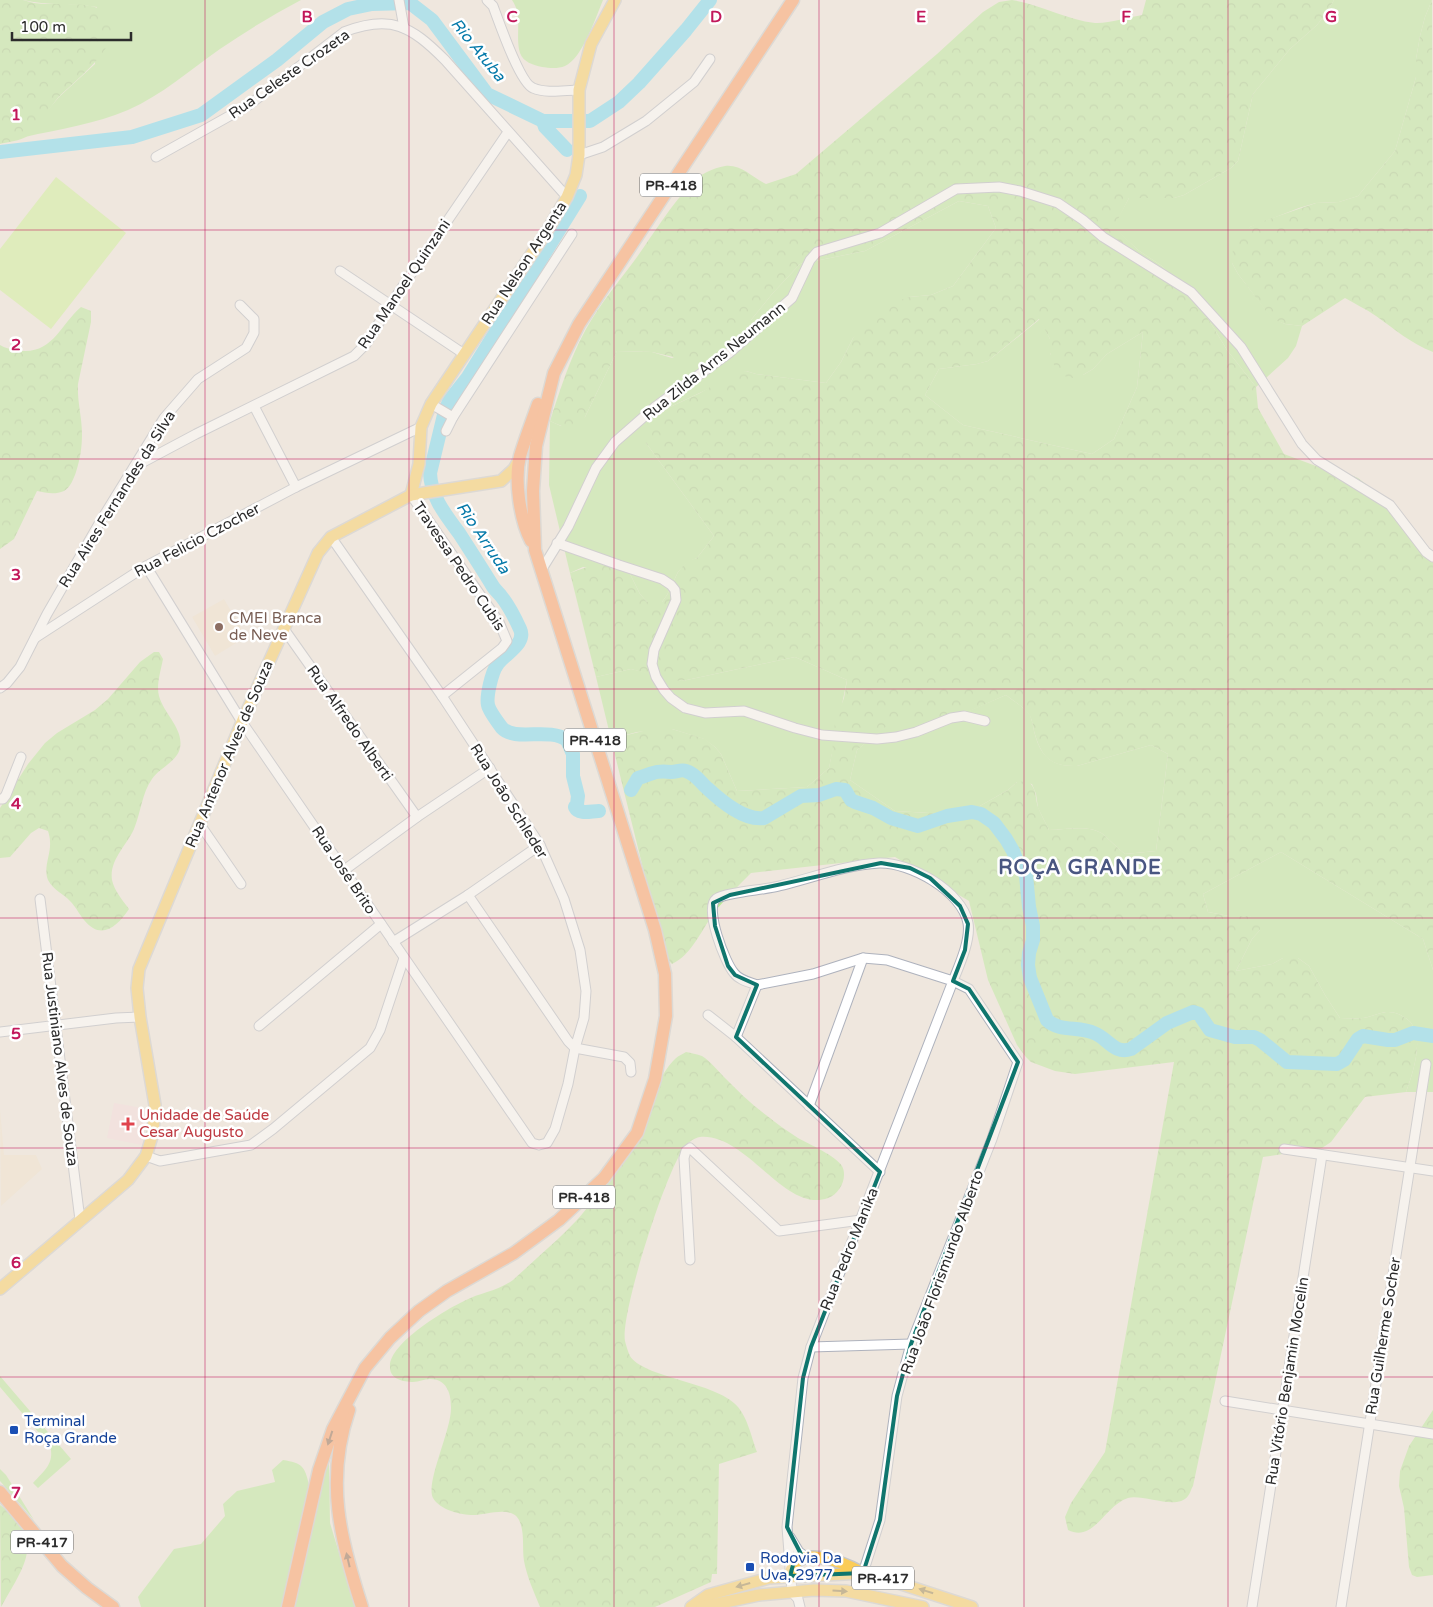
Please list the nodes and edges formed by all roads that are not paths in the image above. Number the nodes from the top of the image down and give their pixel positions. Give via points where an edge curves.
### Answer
1 (399, 0) edge
2 (487, 0) edge
3 (615, 0) edge
4 (793, 0) edge
5 (404, 28) junction
6 (710, 59) dead end
7 (579, 94) junction
8 (508, 132) junction
9 (579, 155) junction
10 (156, 156) dead end
11 (567, 196) junction
12 (572, 234) dead end
13 (340, 271) dead end
14 (240, 305) dead end
15 (390, 305) junction
16 (464, 354) junction
17 (554, 373) junction
18 (431, 404) junction
19 (254, 406) junction
20 (453, 417) junction
21 (420, 427) junction
22 (446, 430) dead end
23 (520, 458) junction
24 (134, 467) junction
25 (501, 481) junction
26 (296, 487) junction
27 (518, 491) junction
28 (411, 495) junction
29 (332, 537) junction
30 (558, 542) junction
31 (536, 550) junction
32 (1433, 557) edge
33 (146, 566) junction
34 (542, 569) junction
35 (284, 629) junction
36 (35, 638) junction
37 (0, 688) edge
38 (442, 696) junction
39 (985, 721) dead end
40 (242, 722) junction
41 (21, 757) dead end
42 (490, 768) junction
43 (0, 799) edge
44 (417, 817) junction
45 (199, 823) junction
46 (540, 845) junction
47 (344, 871) junction
48 (240, 884) dead end
49 (468, 895) junction
50 (40, 899) dead end
51 (381, 924) junction
52 (393, 942) junction
53 (404, 958) junction
54 (864, 958) junction
55 (953, 981) junction
56 (757, 985) junction
57 (708, 1015) dead end
58 (140, 1017) junction
59 (56, 1025) junction
60 (259, 1026) dead end
61 (0, 1032) edge
62 (736, 1036) junction
63 (575, 1048) junction
64 (1426, 1064) dead end
65 (631, 1072) dead end
66 (809, 1106) junction
67 (555, 1129) joint
68 (1284, 1149) dead end
69 (1322, 1155) junction
70 (146, 1156) junction
71 (1409, 1169) junction
72 (880, 1172) junction
73 (1433, 1172) edge
74 (80, 1220) junction
75 (862, 1220) junction
76 (690, 1260) dead end
77 (0, 1289) edge
78 (912, 1344) junction
79 (811, 1347) junction
80 (360, 1379) junction
81 (1225, 1401) dead end
82 (1282, 1410) junction
83 (1370, 1424) junction
84 (1433, 1434) edge
85 (0, 1492) edge
86 (787, 1528) junction
87 (806, 1557) junction
88 (863, 1573) junction
89 (790, 1576) junction
90 (792, 1592) junction
91 (112, 1607) edge
92 (288, 1607) edge
93 (362, 1607) edge
94 (691, 1607) edge
95 (702, 1607) edge
96 (800, 1607) edge
97 (923, 1607) edge
98 (972, 1607) edge
99 (1252, 1607) edge
100 (1341, 1607) edge

1 - 5 street
2 - 7 street via 493,6 520,71 531,88
3 - 7 main road, Rua Nelson Argenta via 591,44
4 - 17 highway, PR-418 via 579,324
5 - 8 street, Rua Celeste Crozeta via 426,41
5 - 10 street, Rua Celeste Crozeta via 382,23 344,32 248,105
6 - 9 street via 694,82 646,121 603,146
7 - 9 main road, Rua Nelson Argenta
8 - 11 street, Rua Celeste Crozeta
8 - 15 street, Rua Manoel Quinzani
9 - 11 main road, Rua Nelson Argenta via 576,175
11 - 16 main road, Rua Nelson Argenta via 548,231
12 - 20 street, Rua Nelson Argenta
13 - 15 street
14 - 24 street, Rua Aires Fernandes da Silva via 254,319 254,333 246,348 198,379 164,418
15 - 16 street
15 - 19 street, Rua Manoel Quinzani via 366,344 354,356
16 - 18 main road, Rua Nelson Argenta
17 - 23 highway via 539,402
17 - 31 highway, PR-418 via 536,446 533,491
18 - 20 street
18 - 21 main road, Rua Nelson Argenta
19 - 24 street, Rua Manoel Quinzani
19 - 26 street
20 - 22 street, Rua Nelson Argenta
21 - 26 street, Rua Felicio Czocher
21 - 28 main road, Rua Nelson Argenta via 419,464
23 - 25 main road
23 - 27 highway
24 - 36 street, Rua Aires Fernandes da Silva
25 - 27 main road
25 - 28 main road, Rua Antenor Alves de Souza
26 - 33 street, Rua Felicio Czocher
27 - 31 highway via 522,515
28 - 29 main road, Rua Antenor Alves de Souza
28 - 38 street, Travessa Pedro Cubis via 499,622 508,641
29 - 35 main road, Rua Antenor Alves de Souza via 318,553
29 - 38 street, Rua João Schleder
30 - 32 street, Rua Zilda Arns Neumann via 596,468 615,442 655,407 730,353 792,298 817,252 880,233 956,189 999,187 1058,204 1103,237 1191,292 1241,347 1302,444 1317,460 1390,505
30 - 34 street, Rua Zilda Arns Neumann
30 - 39 street via 662,579 675,590 676,600 654,650 652,664 664,690 685,708 705,713 744,711 822,735 877,740 916,732 951,718 964,716
31 - 34 highway, PR-418
33 - 36 street, Rua Felicio Czocher
33 - 40 street, Rua José Brito
34 - 80 highway, PR-418 via 655,930 665,974 666,1016 655,1079 637,1133 604,1178 559,1220 419,1311 390,1338
35 - 40 main road, Rua Antenor Alves de Souza
35 - 44 street, Rua Alfredo Alberti
36 - 37 street, Rua Felicio Czocher via 20,667
38 - 42 street, Rua João Schleder
40 - 45 main road, Rua Antenor Alves de Souza
40 - 47 street, Rua José Brito
41 - 43 street via 6,795
42 - 44 street
42 - 46 street, Rua João Schleder
44 - 47 street
45 - 48 street
45 - 58 main road, Rua Antenor Alves de Souza via 139,969
46 - 49 street
46 - 63 street, Rua João Schleder via 564,898 580,950 586,991 584,1018
47 - 51 street, Rua José Brito
49 - 52 street
49 - 63 street
50 - 59 street, Rua Justiniano Alves de Souza
51 - 52 street, Rua José Brito
51 - 60 street
52 - 53 street, Rua José Brito
53 - 67 street, Rua José Brito via 532,1143 547,1143
53 - 70 street via 380,1030 370,1048 273,1129 251,1145 160,1161
54 - 55 street via 888,960
54 - 56 street via 805,976
54 - 66 street
55 - 56 street, Rua Pedro Manika via 965,950 968,924 960,906 930,878 910,868 881,863 847,867 763,890 717,898 712,912 714,926 728,966 735,975
55 - 72 street, Rua Pedro Manika
55 - 78 street, Rua João Florismundo Alberto via 969,989 1018,1062 992,1139
56 - 62 street
57 - 62 street
58 - 59 street
58 - 70 main road, Rua Antenor Alves de Souza via 155,1105 153,1133
59 - 61 street
59 - 74 street, Rua Justiniano Alves de Souza
62 - 66 street
63 - 65 street via 624,1057 630,1063
63 - 67 street, Rua João Schleder
64 - 71 street, Rua Guilherme Socher
66 - 72 street
68 - 69 street
69 - 71 street
69 - 82 street, Rua Vitório Benjamin Mocelin
70 - 74 main road via 128,1180
71 - 73 street
71 - 83 street, Rua Guilherme Socher
72 - 75 street, Rua Pedro Manika
74 - 77 main road
75 - 76 street via 779,1231 690,1148 684,1158
75 - 79 street, Rua Pedro Manika
78 - 79 street
78 - 88 street, Rua João Florismundo Alberto via 896,1396 880,1520
79 - 86 street, Rua Pedro Manika via 803,1378
80 -> 92 highway, PR-418 via 332,1429 319,1470
93 -> 80 highway, PR-418 via 338,1516 336,1469 345,1421
81 - 82 street
82 - 83 street
82 - 99 street, Rua Vitório Benjamin Mocelin
83 - 84 street
83 - 100 street, Rua Guilherme Socher
85 - 91 highway, PR-417 via 62,1566
86 - 87 street via 793,1545
86 - 89 street, Rua Pedro Manika
87 - 88 main road via 839,1561
87 - 89 main road via 793,1565
88 - 89 main road, PR-417
98 -> 88 main road, PR-417
89 - 90 street, Rua Pedro Manika
89 -> 94 main road, PR-417 via 769,1578 708,1595
90 - 95 main road, PR-417 via 759,1594
90 - 96 street
90 -> 97 main road, PR-417 via 846,1591

